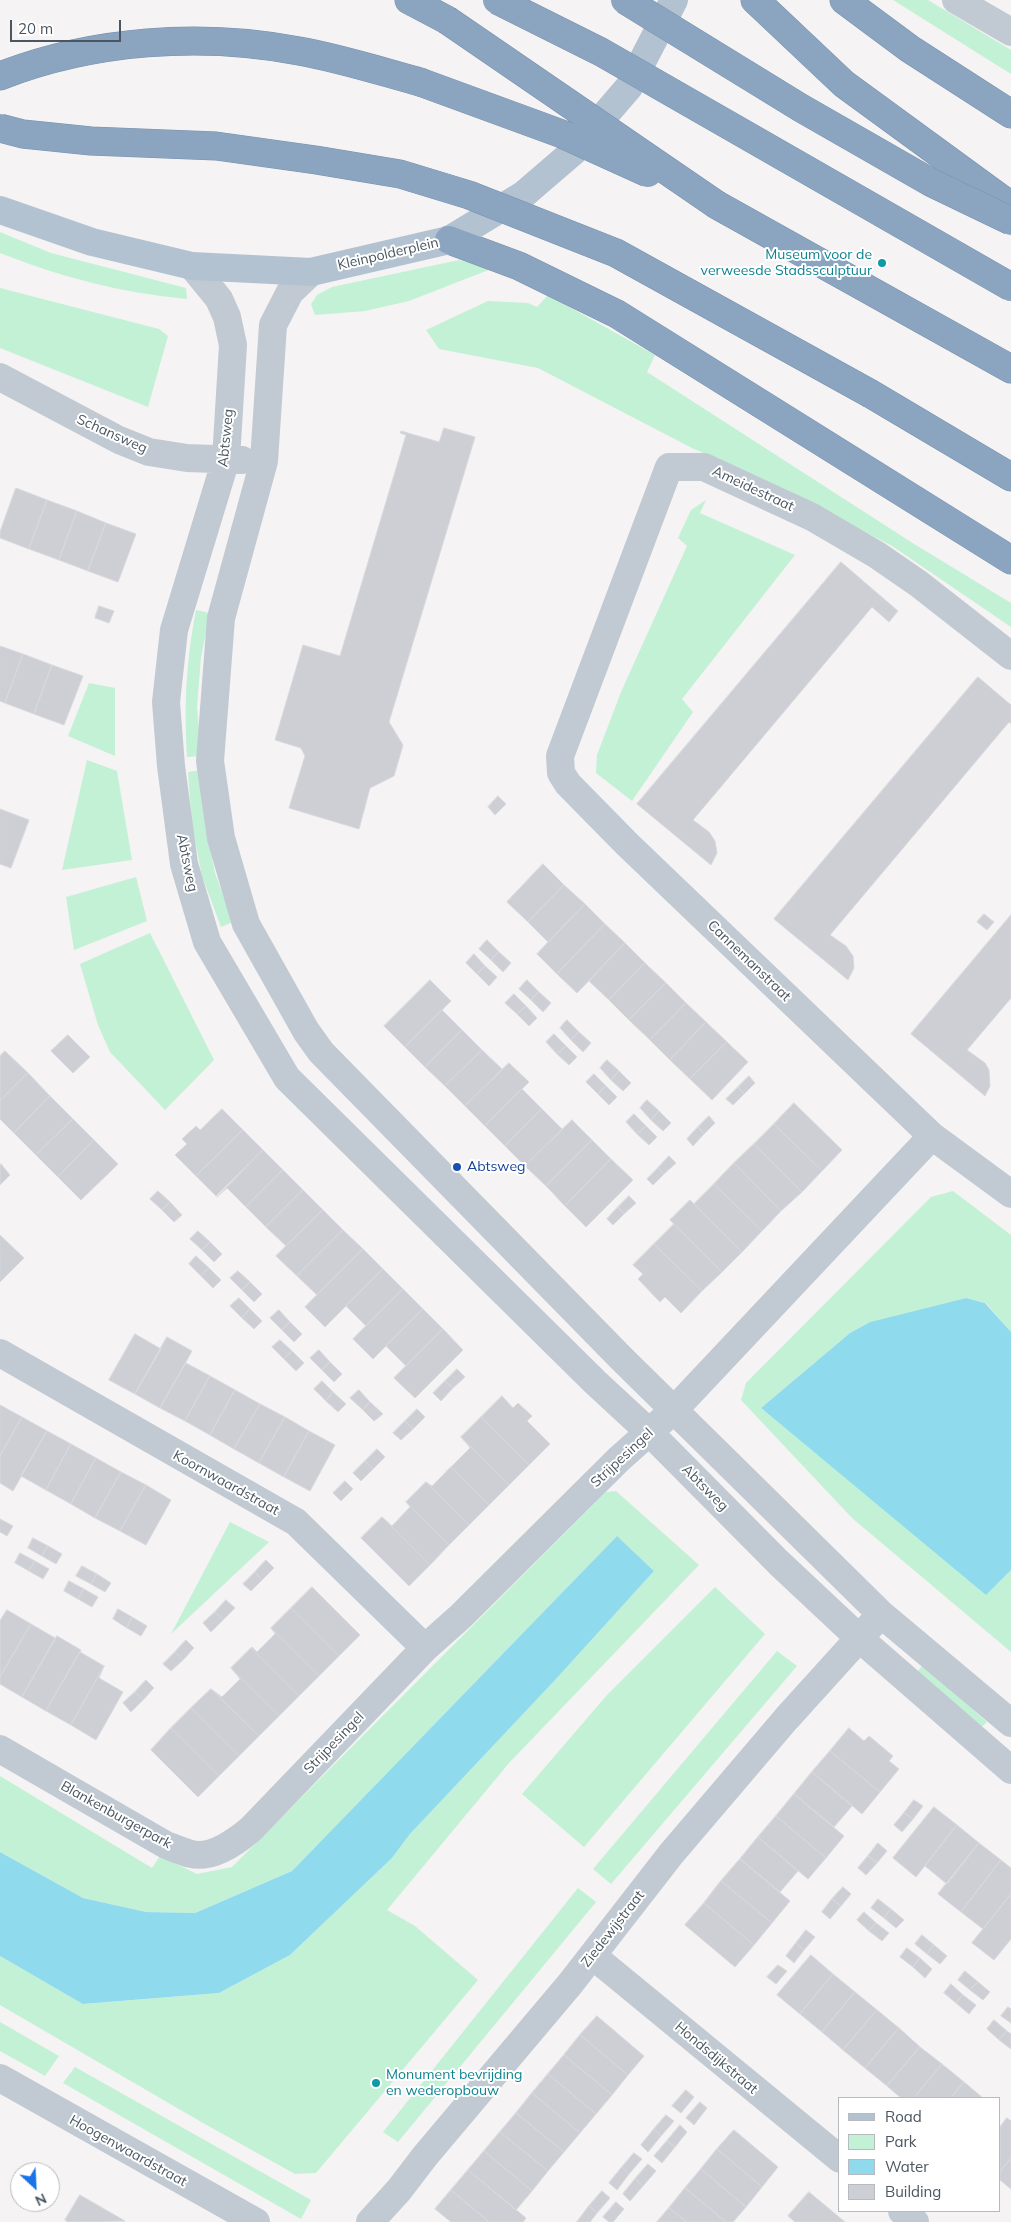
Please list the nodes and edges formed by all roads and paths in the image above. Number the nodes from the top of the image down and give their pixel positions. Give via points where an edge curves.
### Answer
1 (409, 0) edge
2 (497, 0) edge
3 (625, 0) edge
4 (674, 0) edge
5 (755, 0) edge
6 (844, 0) edge
7 (956, 0) edge
8 (1011, 32) edge
9 (0, 76) edge
10 (1011, 114) edge
11 (0, 128) edge
12 (717, 205) junction
13 (1011, 206) edge
14 (0, 210) edge
15 (1011, 221) edge
16 (450, 240) junction
17 (192, 266) junction
18 (310, 272) junction
19 (1011, 287) edge
20 (1011, 369) edge
21 (0, 377) edge
22 (226, 459) junction
23 (264, 461) junction
24 (1011, 477) edge
25 (1011, 560) edge
26 (1011, 656) edge
27 (568, 784) joint
28 (932, 1136) junction
29 (1011, 1194) edge
30 (0, 1353) edge
31 (674, 1410) junction
32 (649, 1432) junction
33 (881, 1614) junction
34 (859, 1638) junction
35 (425, 1648) junction
36 (1011, 1723) edge
37 (0, 1749) edge
38 (1011, 1770) edge
39 (236, 1842) joint
40 (593, 1956) junction
41 (0, 2078) edge
42 (838, 2157) edge
43 (903, 2212) edge
44 (256, 2222) edge
45 (370, 2222) edge
46 (916, 2222) edge

1 - 12 highway, bridge via 447,20
2 - 19 highway, bridge via 601,52
3 - 15 highway, bridge via 801,108 932,183
4 - 16 main road, Kleinpolderplein via 629,87 573,152 523,195
5 - 13 highway via 844,84
6 - 10 highway via 910,50
7 - 8 street
9 - 12 highway, bridge via 68,55 138,45 233,42 299,51 420,82 562,134
11 - 24 highway, bridge via 23,134 91,141 216,146 316,160 400,174 469,195 616,253 871,394
12 - 20 highway
14 - 17 main road, Kleinpolderplein via 92,242
16 - 18 main road, Kleinpolderplein
16 - 25 highway via 519,266 617,314
17 - 18 main road, Kleinpolderplein
17 - 22 street, Abtsweg via 219,299 228,317 233,344
18 - 23 street via 290,292 273,325
21 - 22 street, Schansweg via 119,440 149,452
22 - 23 street, Schansweg
22 - 32 street, Abtsweg via 174,630 166,702 184,864 207,942 287,1078
23 - 31 street via 221,618 210,760 221,838 246,924 321,1052
26 - 27 street, Ameidestraat via 877,554 812,517 704,466 669,467 560,756 561,773
27 - 28 street, Cannemanstraat
28 - 29 street
28 - 31 street, Strijpesingel
30 - 35 street, Koornwaardstraat via 296,1522
31 - 32 street, Strijpesingel
31 - 33 street
32 - 34 street, Abtsweg
32 - 35 street, Strijpesingel
33 - 34 street
33 - 36 street
34 - 38 street, Abtsweg
34 - 40 street, Ziedewijstraat via 671,1854
35 - 39 street, Strijpesingel
37 - 39 street, Blankenburgerpark via 166,1845 194,1855 213,1852
40 - 42 street, Hondsdijkstraat
40 - 45 street, Ziedewijstraat
41 - 44 street, Hoogenwaardstraat
43 - 46 street

